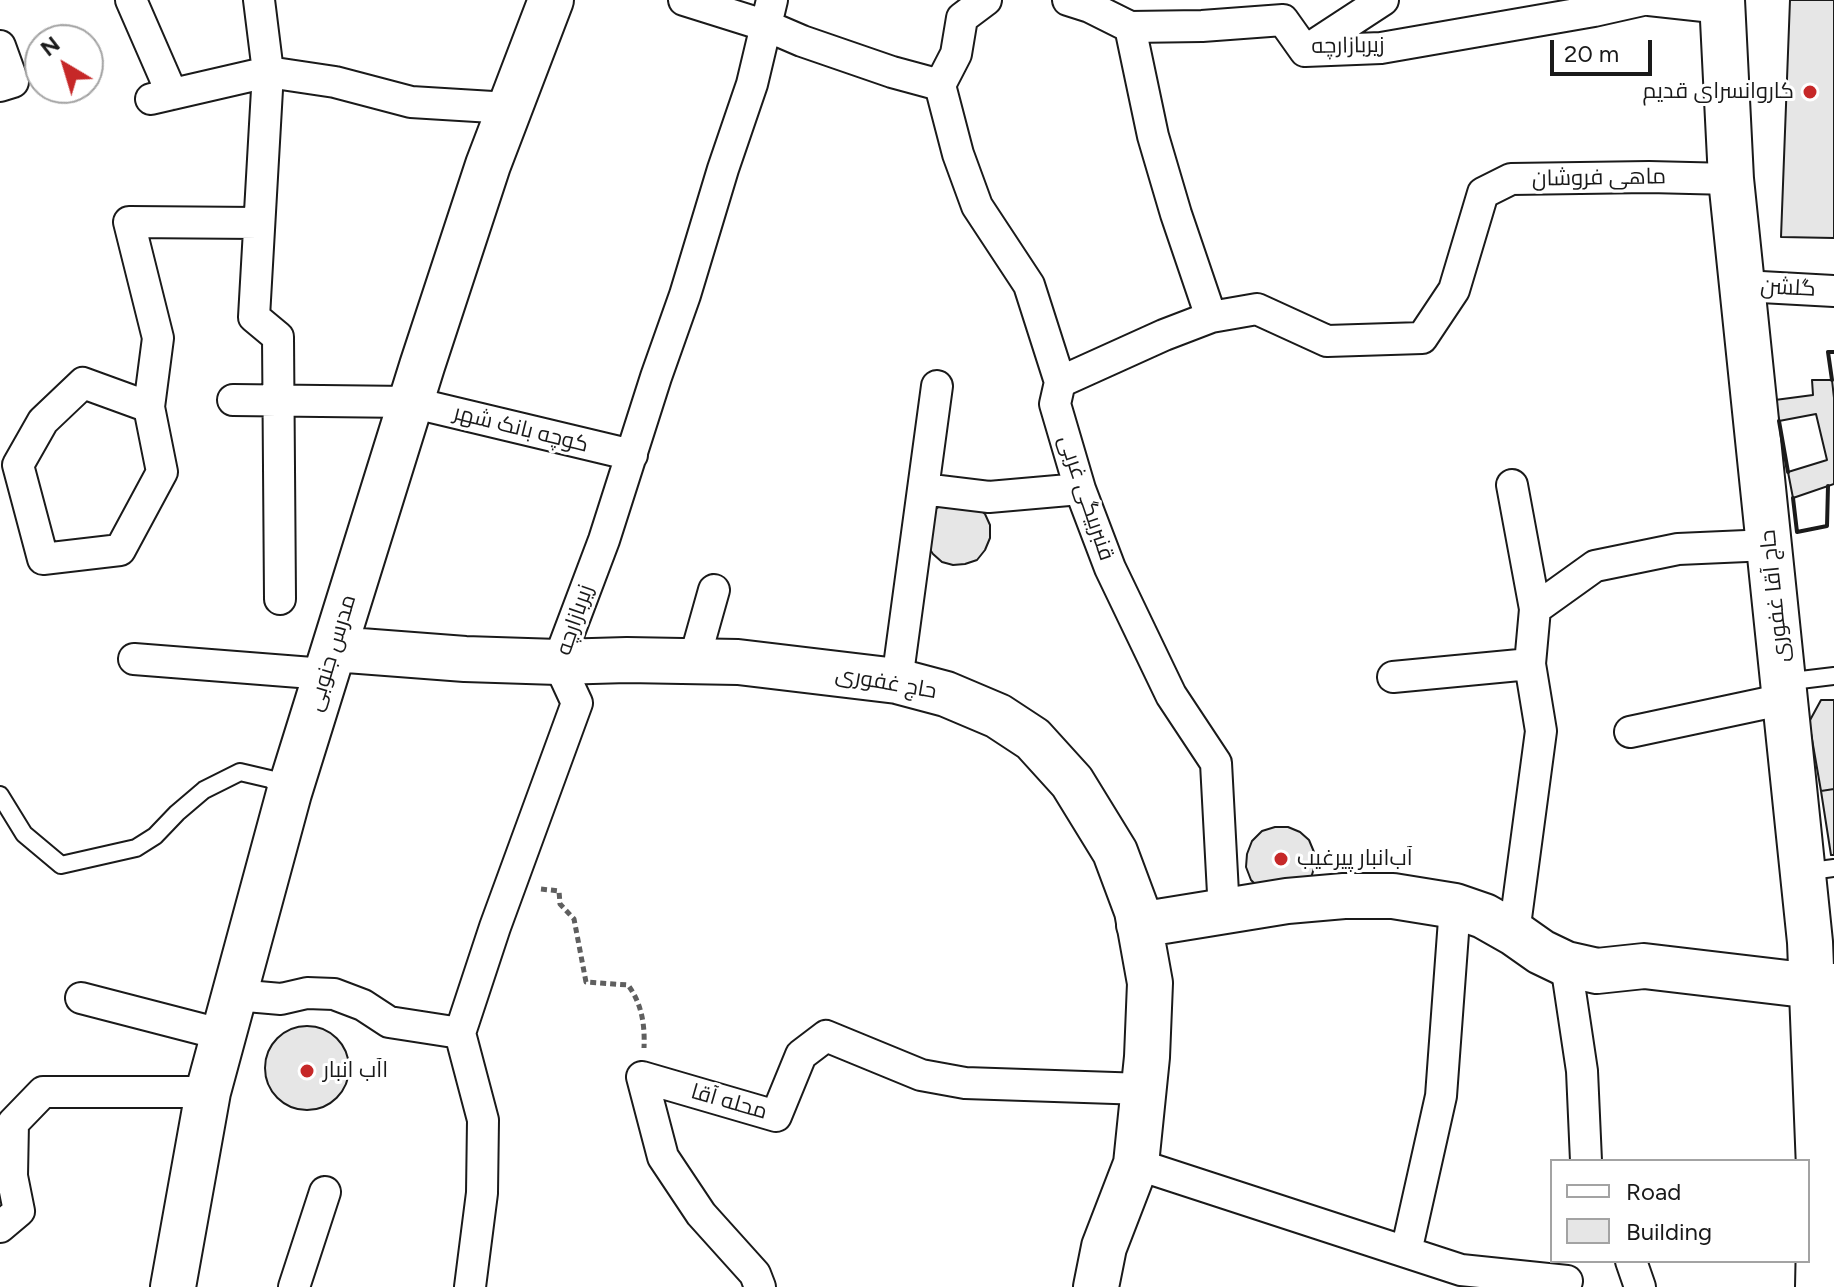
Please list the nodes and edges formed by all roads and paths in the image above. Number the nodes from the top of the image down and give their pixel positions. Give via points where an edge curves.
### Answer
1 (131, 0) edge
2 (259, 0) edge
3 (684, 0) edge
4 (986, 0) edge
5 (1068, 0) edge
6 (1383, 0) edge
7 (1646, 0) edge
8 (1722, 4) edge
9 (543, 11) edge
10 (1243, 11) edge
11 (770, 13) edge
12 (1130, 27) junction
13 (0, 46) edge
14 (1305, 51) junction
15 (268, 72) junction
16 (940, 85) junction
17 (0, 86) edge
18 (509, 108) junction
19 (1731, 179) junction
20 (259, 223) junction
21 (1743, 286) junction
22 (1834, 291) edge
23 (1211, 317) junction
24 (1060, 382) junction
25 (937, 386) dead end
26 (233, 400) dead end
27 (279, 401) junction
28 (410, 402) junction
29 (149, 407) junction
30 (632, 455) junction
31 (1512, 485) dead end
32 (923, 489) junction
33 (1080, 489) junction
34 (1769, 545) junction
35 (714, 590) dead end
36 (280, 599) dead end
37 (1535, 609) junction
38 (134, 659) dead end
39 (694, 661) junction
40 (330, 662) junction
41 (558, 662) junction
42 (1530, 664) junction
43 (1834, 676) edge
44 (1393, 677) dead end
45 (897, 681) junction
46 (1784, 691) junction
47 (1630, 732) dead end
48 (289, 793) junction
49 (0, 795) edge
50 (1819, 870) edge
51 (510, 887) junction
52 (1455, 906) junction
53 (1224, 912) junction
54 (1139, 925) junction
55 (1514, 933) junction
56 (1566, 964) junction
57 (1824, 986) edge
58 (81, 998) dead end
59 (230, 1015) junction
60 (460, 1033) junction
61 (642, 1077) junction
62 (1144, 1089) junction
63 (208, 1092) junction
64 (1585, 1159) edge
65 (1136, 1164) junction
66 (325, 1192) dead end
67 (1820, 1193) junction
68 (0, 1227) edge
69 (1406, 1252) junction
70 (1834, 1259) edge
71 (1632, 1263) edge
72 (1567, 1276) edge
73 (173, 1287) edge
74 (294, 1287) edge
75 (470, 1287) edge
76 (760, 1287) edge
77 (1096, 1287) edge
78 (1640, 1287) edge
79 (1818, 1287) edge

1 - 15 street via 161,96
2 - 15 street
3 - 11 street
4 - 16 street via 962,18 956,54
5 - 12 street, زیربازارچه
6 - 14 street
7 - 8 street, زیربازارچه
7 - 14 street, زیربازارچه via 1381,48
8 - 19 main road, حاج آقا غفوری
9 - 18 main road, مدرس جنوبی
10 - 12 street, زیربازارچه via 1202,26
10 - 14 street, زیربازارچه via 1283,20
11 - 16 street via 802,41
11 - 30 street, زیربازارچه
12 - 23 street via 1153,136
13 - 17 street via 13,82
15 - 18 street via 411,102
15 - 20 street
16 - 24 street, قنبربیگی غربی via 977,206 1029,285
18 - 28 main road, مدرس جنوبی
19 - 21 main road, حاج آقا غفوری
19 - 23 street, ماهی فروشان via 1511,179 1483,193 1454,290 1422,338 1327,341 1257,309
20 - 27 street via 254,317 278,337
20 - 29 street via 129,222 158,338
21 - 22 street, گلشن
21 - 34 main road, حاج آقا غفوری
23 - 24 street, ماهی فروشان
24 - 33 street, قنبربیگی غربی via 1055,404
25 - 32 street
26 - 27 street, کوچه بانک شهر
27 - 28 street, کوچه بانک شهر
27 - 36 street
28 - 30 street, کوچه بانک شهر
28 - 40 main road, مدرس جنوبی
29 - 29 street via 162,472 120,550 43,559 18,465 43,421 83,383
30 - 41 street, زیربازارچه
31 - 37 street
32 - 33 street via 989,497
32 - 45 street
33 - 53 street, قنبربیگی غربی via 1110,568 1164,681 1216,763
34 - 37 street via 1678,549 1595,566
34 - 46 main road, حاج آقا غفوری
35 - 39 street
37 - 42 street
38 - 40 street
39 - 41 main road, حاج غفوری
39 - 45 main road, حاج غفوری
40 - 41 main road, حاج غفوری
40 - 48 main road, مدرس جنوبی
41 - 51 street, زیربازارچه via 577,703
42 - 44 street
42 - 55 street via 1541,731
43 - 46 lane
45 - 54 main road, حاج غفوری via 998,716 1033,739 1072,782 1115,852
46 - 47 street
46 - 50 main road, حاج آقا غفوری
48 - 49 lane via 270,779 240,772 204,790 136,848 61,865 24,834
48 - 59 main road, مدرس جنوبی
50 - 57 main road, حاج آقا غفوری
51 - 60 street, زیربازارچه
51 - 61 path via 559,891 560,904 574,919 586,982 628,985 637,997 645,1027
52 - 53 main road via 1393,896 1344,896
52 - 55 main road
52 - 69 street via 1441,1096
53 - 54 main road
54 - 62 main road, حاج غفوری via 1150,983
55 - 56 main road
56 - 57 main road via 1597,971 1644,966
56 - 64 street via 1582,1071
57 - 67 main road, حاج آقا غفوری
58 - 59 street
59 - 60 street via 307,993 334,994 389,1022
59 - 63 main road, مدرس جنوبی
60 - 75 street via 483,1120 482,1193
61 - 62 street, محله آقا via 776,1116 801,1055 826,1036 921,1075 965,1083
61 - 76 street via 663,1157
62 - 65 main road, حاج غفوری
63 - 68 street via 43,1092 13,1123 12,1176 19,1211
63 - 73 main road, مدرس جنوبی
65 - 69 street
65 - 77 main road, حاج غفوری via 1104,1247
66 - 74 street
67 - 70 main road, حاج آقا غفوری
67 - 79 main road, حاج آقا غفوری
69 - 72 street via 1461,1270
71 - 78 street

